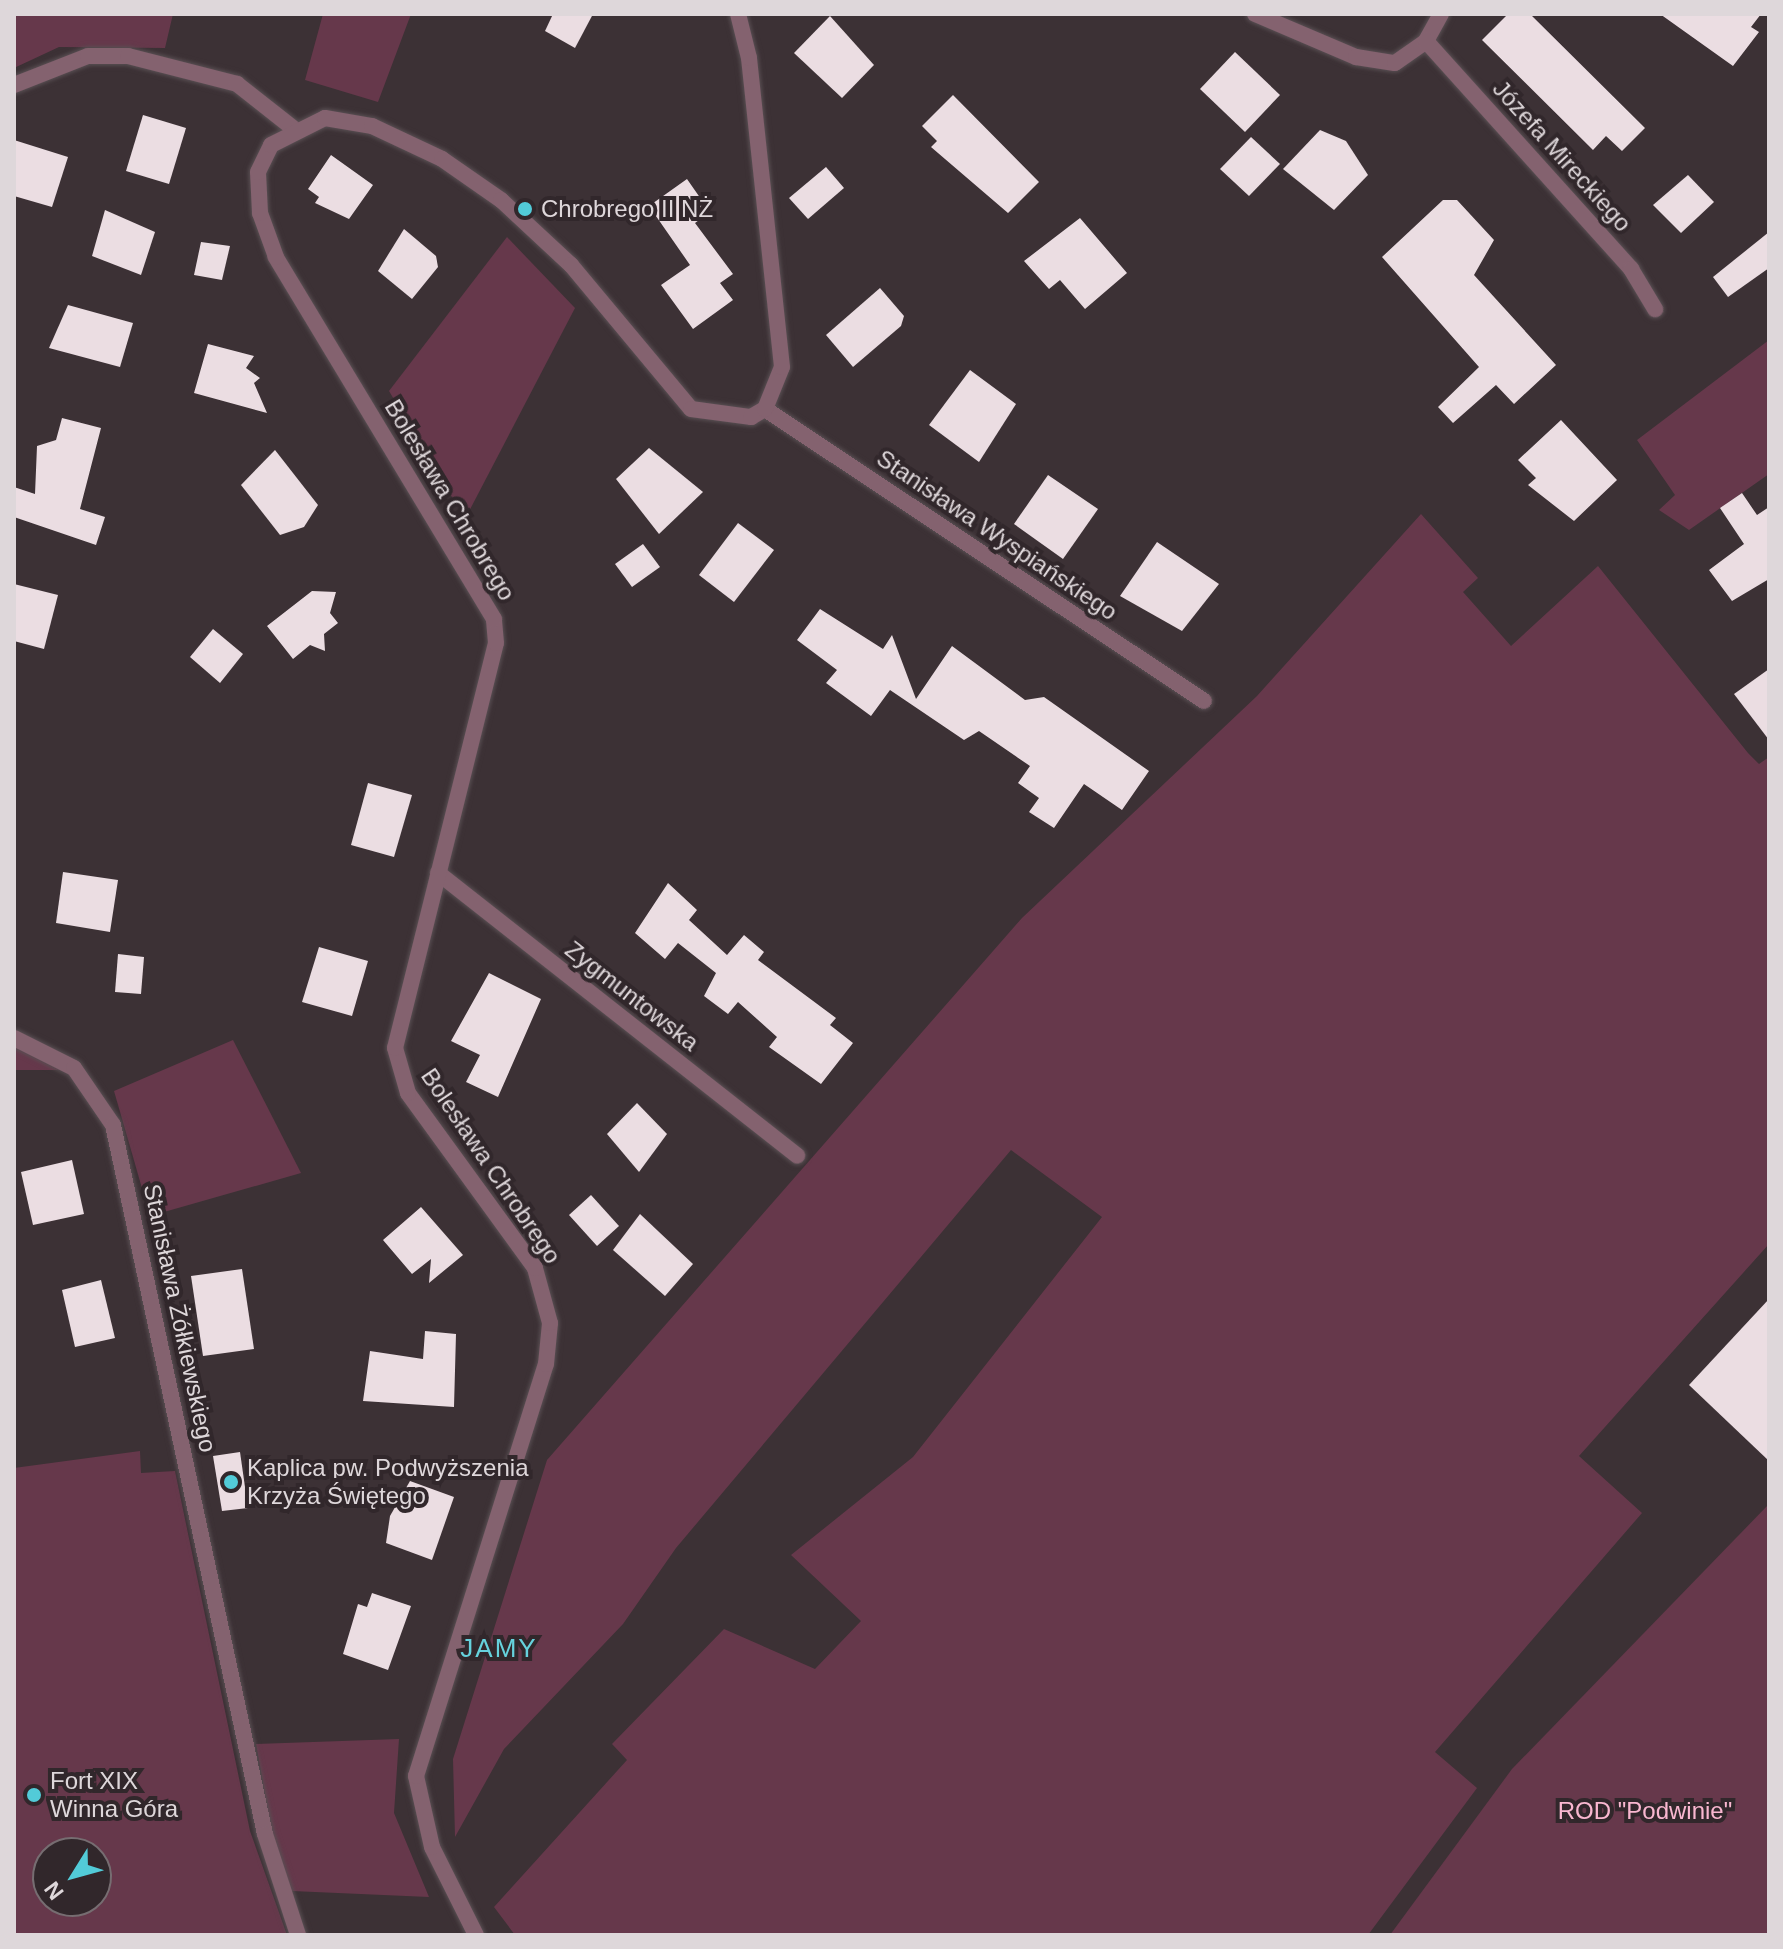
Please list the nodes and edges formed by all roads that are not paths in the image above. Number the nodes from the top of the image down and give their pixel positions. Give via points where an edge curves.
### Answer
1 (738, 14) edge
2 (1255, 14) edge
3 (1441, 14) edge
4 (1426, 41) junction
5 (14, 85) edge
6 (293, 128) junction
7 (1655, 309) dead end
8 (765, 409) junction
9 (1204, 701) dead end
10 (438, 873) junction
11 (14, 1038) edge
12 (797, 1156) dead end
13 (298, 1935) edge
14 (476, 1935) edge

1 - 8 street via 782,367
2 - 4 street via 1382,61 1395,63
3 - 4 street
4 - 7 street, Józefa Mireckiego via 1631,269
5 - 6 street via 74,60 128,56 237,84
6 - 8 street via 325,118 372,126 442,159 501,200 571,265 691,409 732,419
6 - 10 street, Bolesława Chrobrego via 271,145 258,172 260,213 276,257 494,619 496,643
8 - 9 street, Stanisława Wyspiańskiego
10 - 12 street, Zygmuntowska
10 - 14 street, Bolesława Chrobrego via 395,1048 399,1070 535,1268 550,1323 546,1364 416,1776 432,1847
11 - 13 street, Stanisława Żółkiewskiego via 74,1068 113,1125 265,1834

